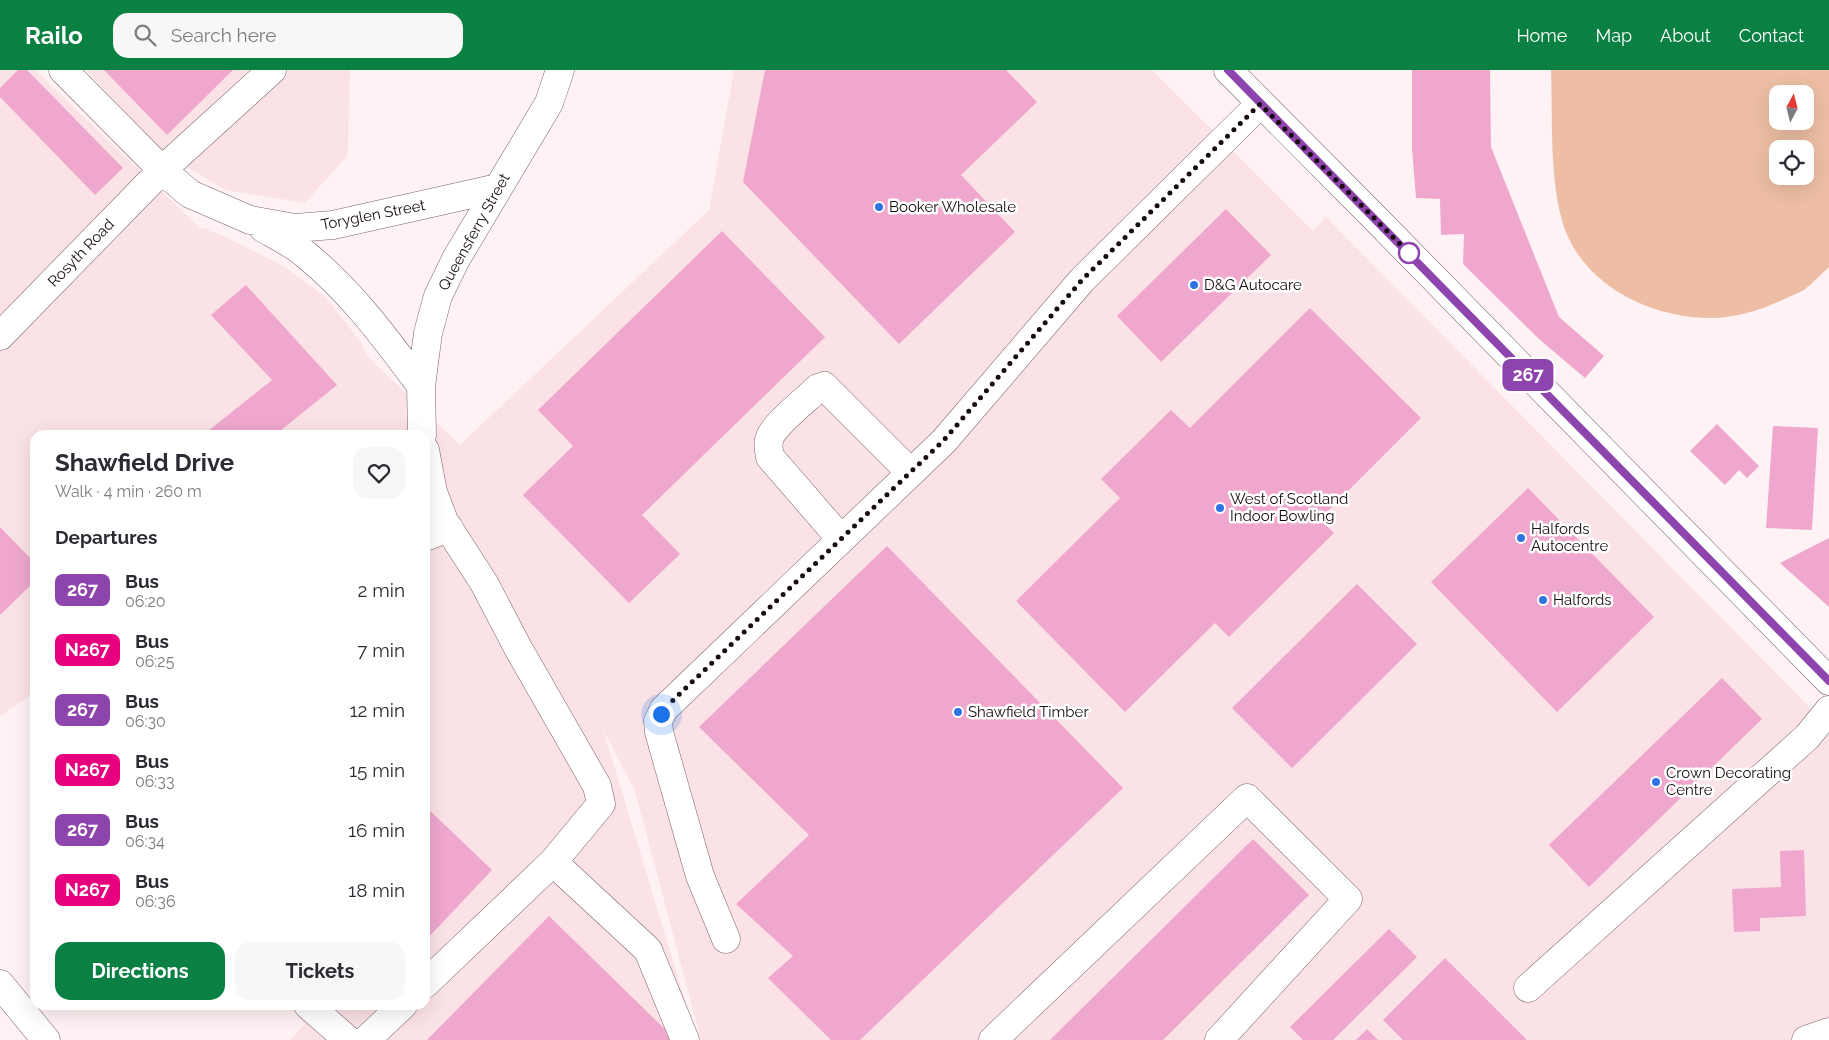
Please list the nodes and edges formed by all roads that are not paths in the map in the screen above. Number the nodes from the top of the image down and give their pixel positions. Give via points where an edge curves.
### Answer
1 (63, 70) edge
2 (272, 70) edge
3 (560, 70) edge
4 (1228, 70) edge
5 (1260, 104) junction
6 (162, 170) junction
7 (498, 188) junction
8 (250, 220) junction
9 (0, 336) edge
10 (421, 386) junction
11 (422, 430) edge
12 (910, 472) junction
13 (430, 476) edge
14 (437, 533) edge
15 (841, 539) junction
16 (1829, 681) edge
17 (1829, 710) edge
18 (553, 862) junction
19 (726, 939) dead end
20 (430, 979) edge
21 (0, 984) edge
22 (1528, 988) dead end
23 (314, 1010) edge
24 (398, 1010) edge
25 (1829, 1032) edge
26 (46, 1040) edge
27 (348, 1040) edge
28 (366, 1040) edge
29 (685, 1040) edge
30 (993, 1040) edge
31 (1219, 1040) edge
32 (1806, 1040) edge

1 - 6 street, Toryglen Street
2 - 6 street, Rosyth Road
3 - 7 street, Queensferry Street via 549,103
4 - 5 street
5 - 12 street via 1082,280 944,440
5 - 16 street
6 - 8 street, Toryglen Street via 190,194
6 - 9 street, Rosyth Road
7 - 8 street, Toryglen Street via 333,225 295,228
7 - 10 street, Queensferry Street via 438,296 428,333
8 - 10 street via 304,252 340,284
10 - 11 street, Queensferry Street
12 - 15 street
12 - 15 street via 824,386 777,427 770,435 770,457
13 - 14 street via 444,521
14 - 18 street via 484,583 597,786 601,804
15 - 19 street via 664,709 658,721 700,876
17 - 22 street via 1807,737
18 - 20 street
18 - 29 street via 648,950
21 - 26 street
23 - 27 street
24 - 28 street
25 - 32 street
30 - 31 street via 1247,798 1348,899

